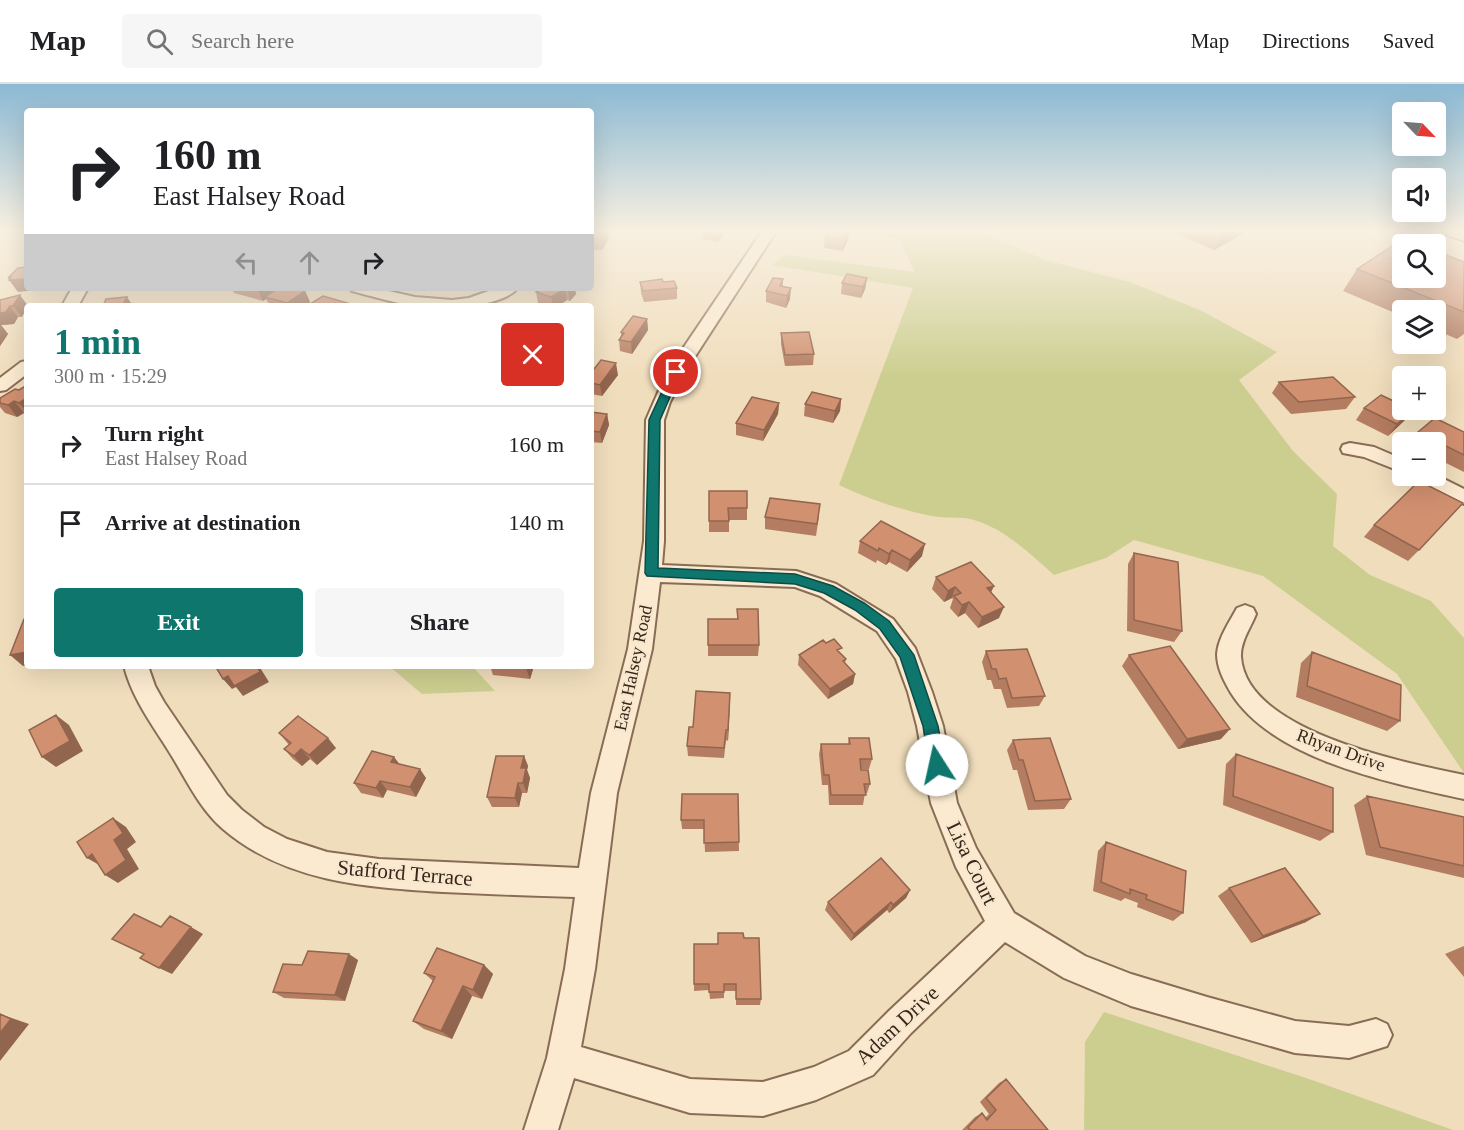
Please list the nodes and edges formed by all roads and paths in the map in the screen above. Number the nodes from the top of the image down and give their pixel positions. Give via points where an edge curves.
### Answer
1 (738, 279) edge
2 (369, 291) edge
3 (501, 291) edge
4 (418, 303) edge
5 (454, 303) edge
6 (24, 368) edge
7 (0, 386) edge
8 (1350, 449) dead end
9 (1392, 462) edge
10 (1442, 486) edge
11 (1464, 497) edge
12 (651, 573) junction
13 (1245, 614) dead end
14 (137, 669) edge
15 (1464, 787) edge
16 (592, 883) junction
17 (1003, 924) junction
18 (1376, 1035) dead end
19 (563, 1059) junction
20 (540, 1130) edge

1 - 12 street, East Halsey Road via 676,372 655,420
2 - 4 street
3 - 5 street
6 - 7 street
8 - 9 street via 1367,451
10 - 11 street
12 - 16 street, East Halsey Road via 640,649 604,793
12 - 17 street, Lisa Court via 795,579 828,590 885,625 907,655 920,692 944,803 966,857
13 - 15 street, Rhyan Drive via 1229,657 1238,686 1261,711 1292,734 1338,753
14 - 16 street, Stafford Terrace via 143,687 216,802 253,836 282,852 321,866 363,873
16 - 19 street, East Halsey Road
17 - 18 street, Lisa Court via 1075,968 1207,1013 1295,1037 1349,1042
17 - 19 street, Adam Drive via 861,1063 816,1083 763,1099 690,1096
19 - 20 street, East Halsey Road

